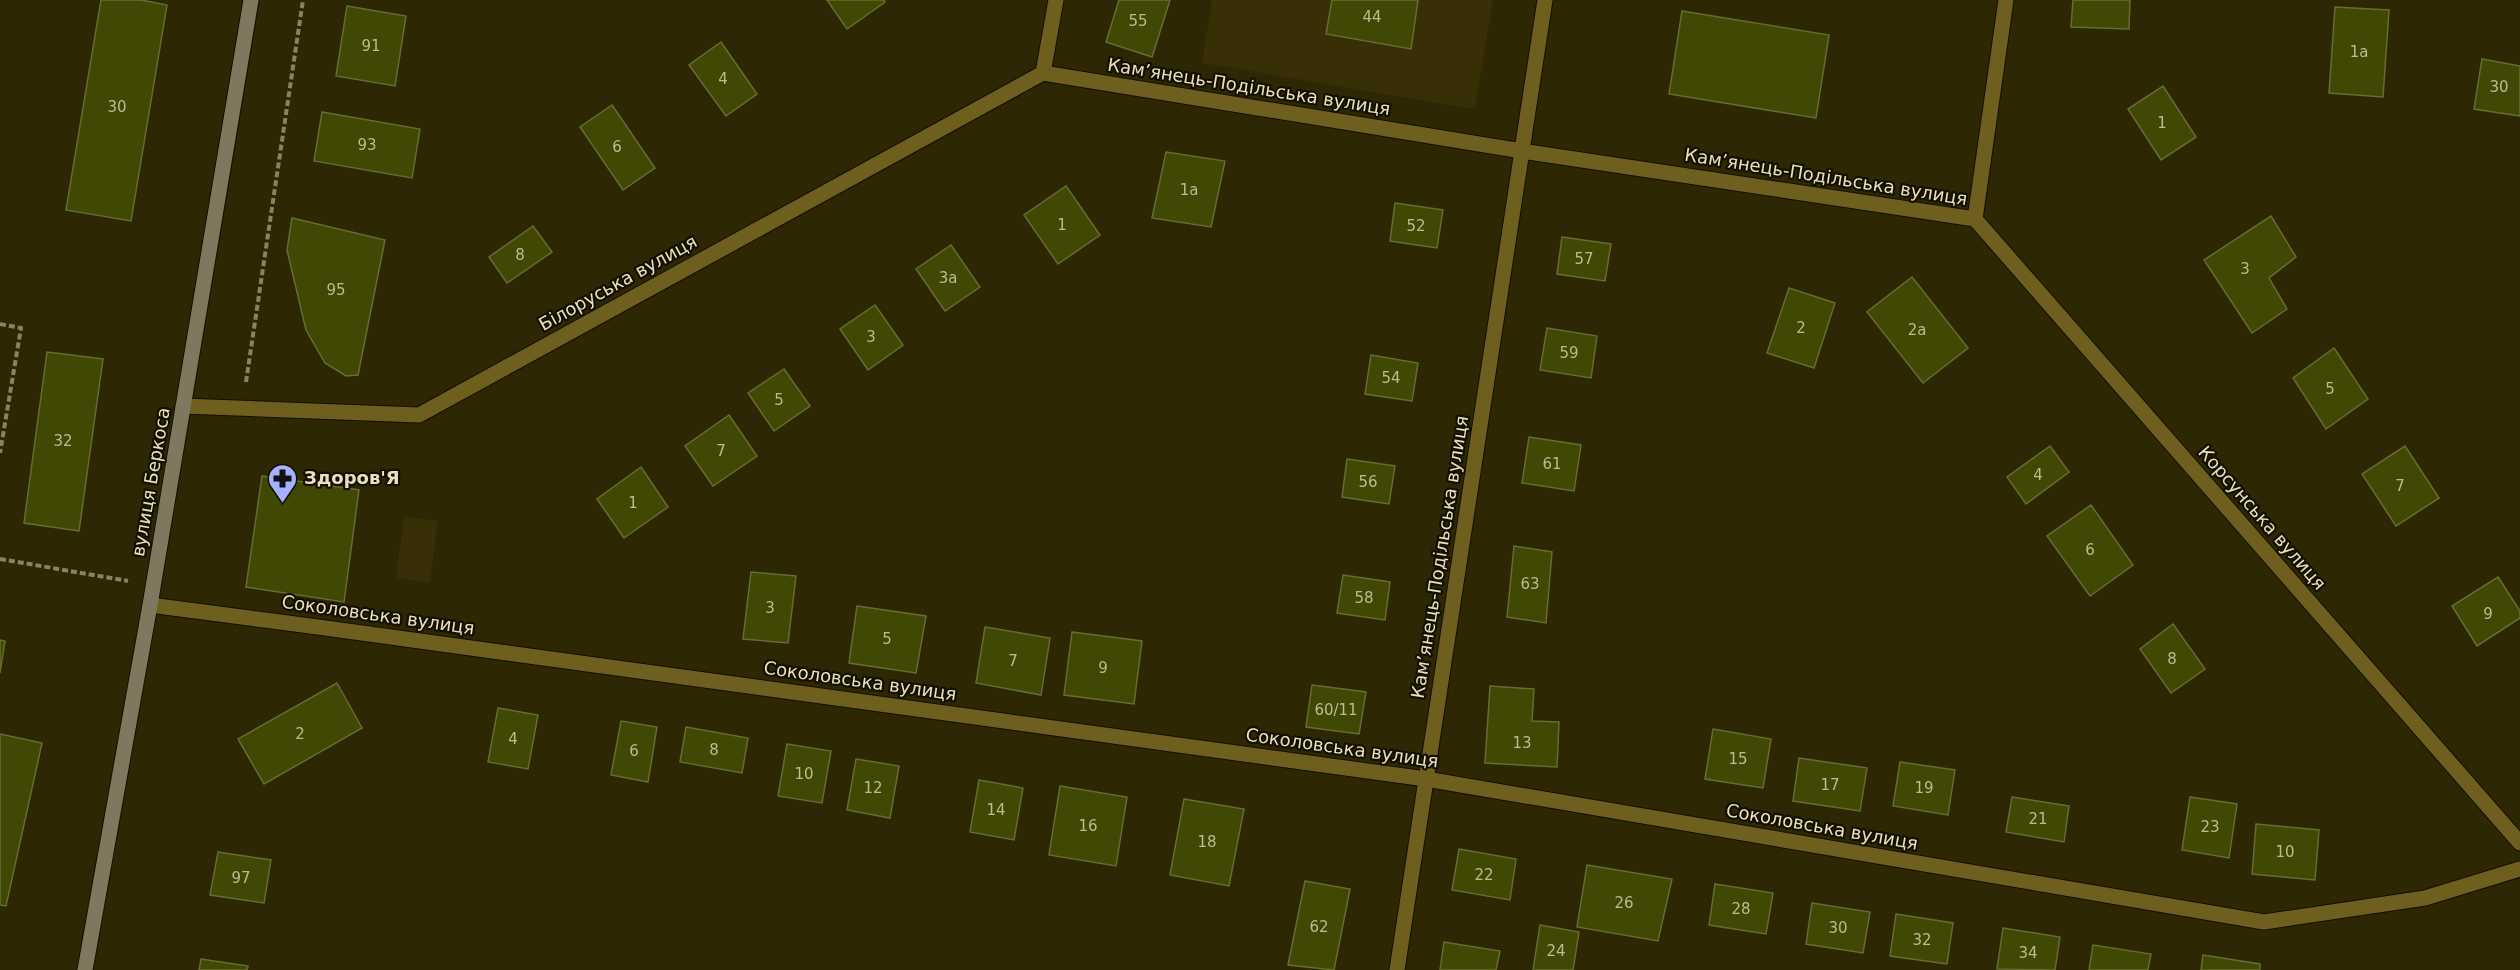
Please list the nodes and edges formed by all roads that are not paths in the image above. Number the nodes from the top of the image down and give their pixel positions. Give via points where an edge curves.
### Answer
1 (251, 0) edge
2 (1056, 0) edge
3 (1545, 0) edge
4 (2006, 0) edge
5 (1043, 73) junction
6 (1522, 151) junction
7 (1976, 219) junction
8 (183, 406) junction
9 (150, 605) junction
10 (1426, 779) junction
11 (2520, 843) edge
12 (2520, 869) edge
13 (85, 970) edge
14 (1397, 970) edge

1 - 8 street, вулиця Беркоса
2 - 5 street
3 - 6 street, Кам’янець-Подільська вулиця
4 - 7 street, Кам’янець-Подільська вулиця
5 - 6 street, Кам’янець-Подільська вулиця
5 - 8 street, Білоруська вулиця via 419,415
6 - 7 street, Кам’янець-Подільська вулиця
6 - 10 street, Кам’янець-Подільська вулиця
7 - 11 street, Корсунська вулиця
8 - 9 street, вулиця Беркоса
9 - 10 street, Соколовська вулиця
9 - 13 street, вулиця Беркоса
10 - 12 street, Соколовська вулиця via 2264,922 2425,898
10 - 14 street, Кам’янець-Подільська вулиця

